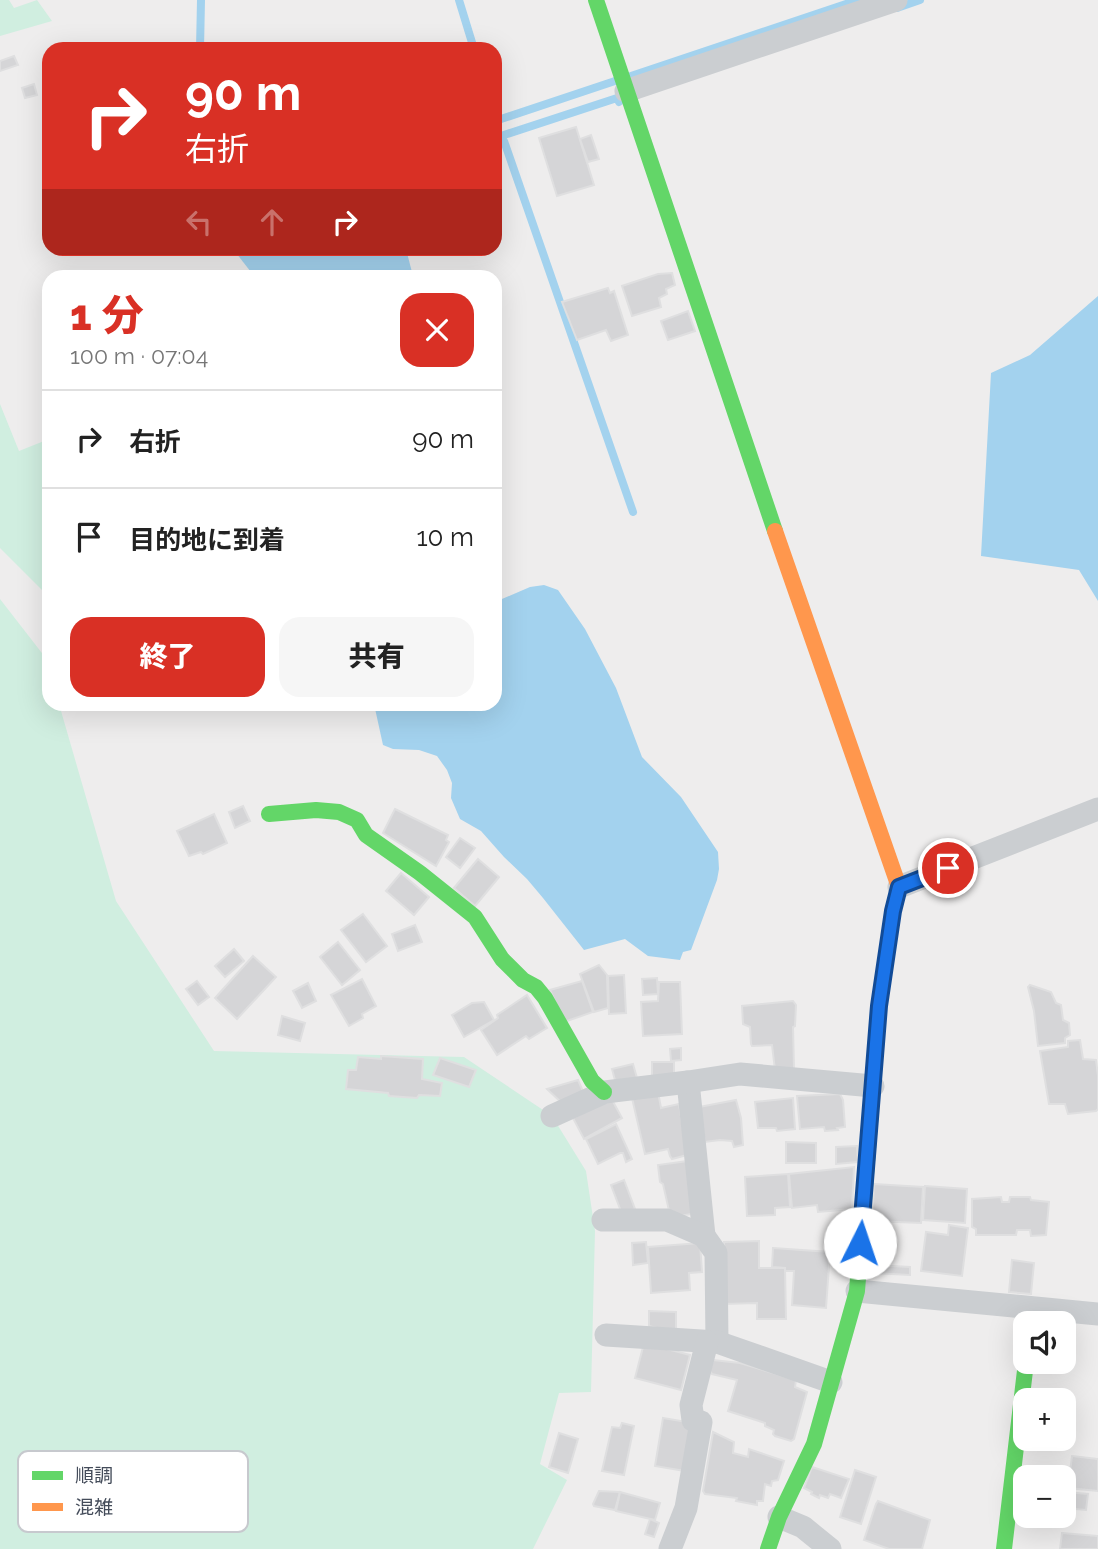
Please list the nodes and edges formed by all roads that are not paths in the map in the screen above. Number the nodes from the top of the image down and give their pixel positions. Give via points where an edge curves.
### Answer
1 (596, 0) edge
2 (896, 0) edge
3 (626, 91) junction
4 (1098, 809) edge
5 (269, 814) dead end
6 (899, 887) junction
7 (688, 1083) junction
8 (873, 1086) junction
9 (604, 1092) junction
10 (552, 1116) dead end
11 (603, 1220) dead end
12 (704, 1236) junction
13 (857, 1291) junction
14 (1013, 1313) edge
15 (1076, 1314) edge
16 (1098, 1314) edge
17 (606, 1335) dead end
18 (712, 1342) junction
19 (1025, 1374) edge
20 (831, 1382) junction
21 (779, 1517) junction
22 (670, 1549) edge
23 (768, 1549) edge
24 (831, 1549) edge
25 (1003, 1549) edge

1 - 3 street
2 - 3 street
3 - 6 street
4 - 6 street
5 - 9 street via 339,812 348,805 366,835 475,918 502,959 545,998 592,1081
6 - 8 street via 879,1006
7 - 8 street via 740,1074
7 - 9 street
7 - 12 street
8 - 13 street
9 - 10 street
11 - 12 street via 667,1220
12 - 18 street via 716,1253
13 - 14 street
13 - 20 street
15 - 16 street
17 - 18 street
18 - 20 street
18 - 22 street via 691,1405 692,1420 701,1422 686,1508
19 - 25 street
20 - 21 street via 814,1444
21 - 23 street
21 - 24 street via 803,1527

